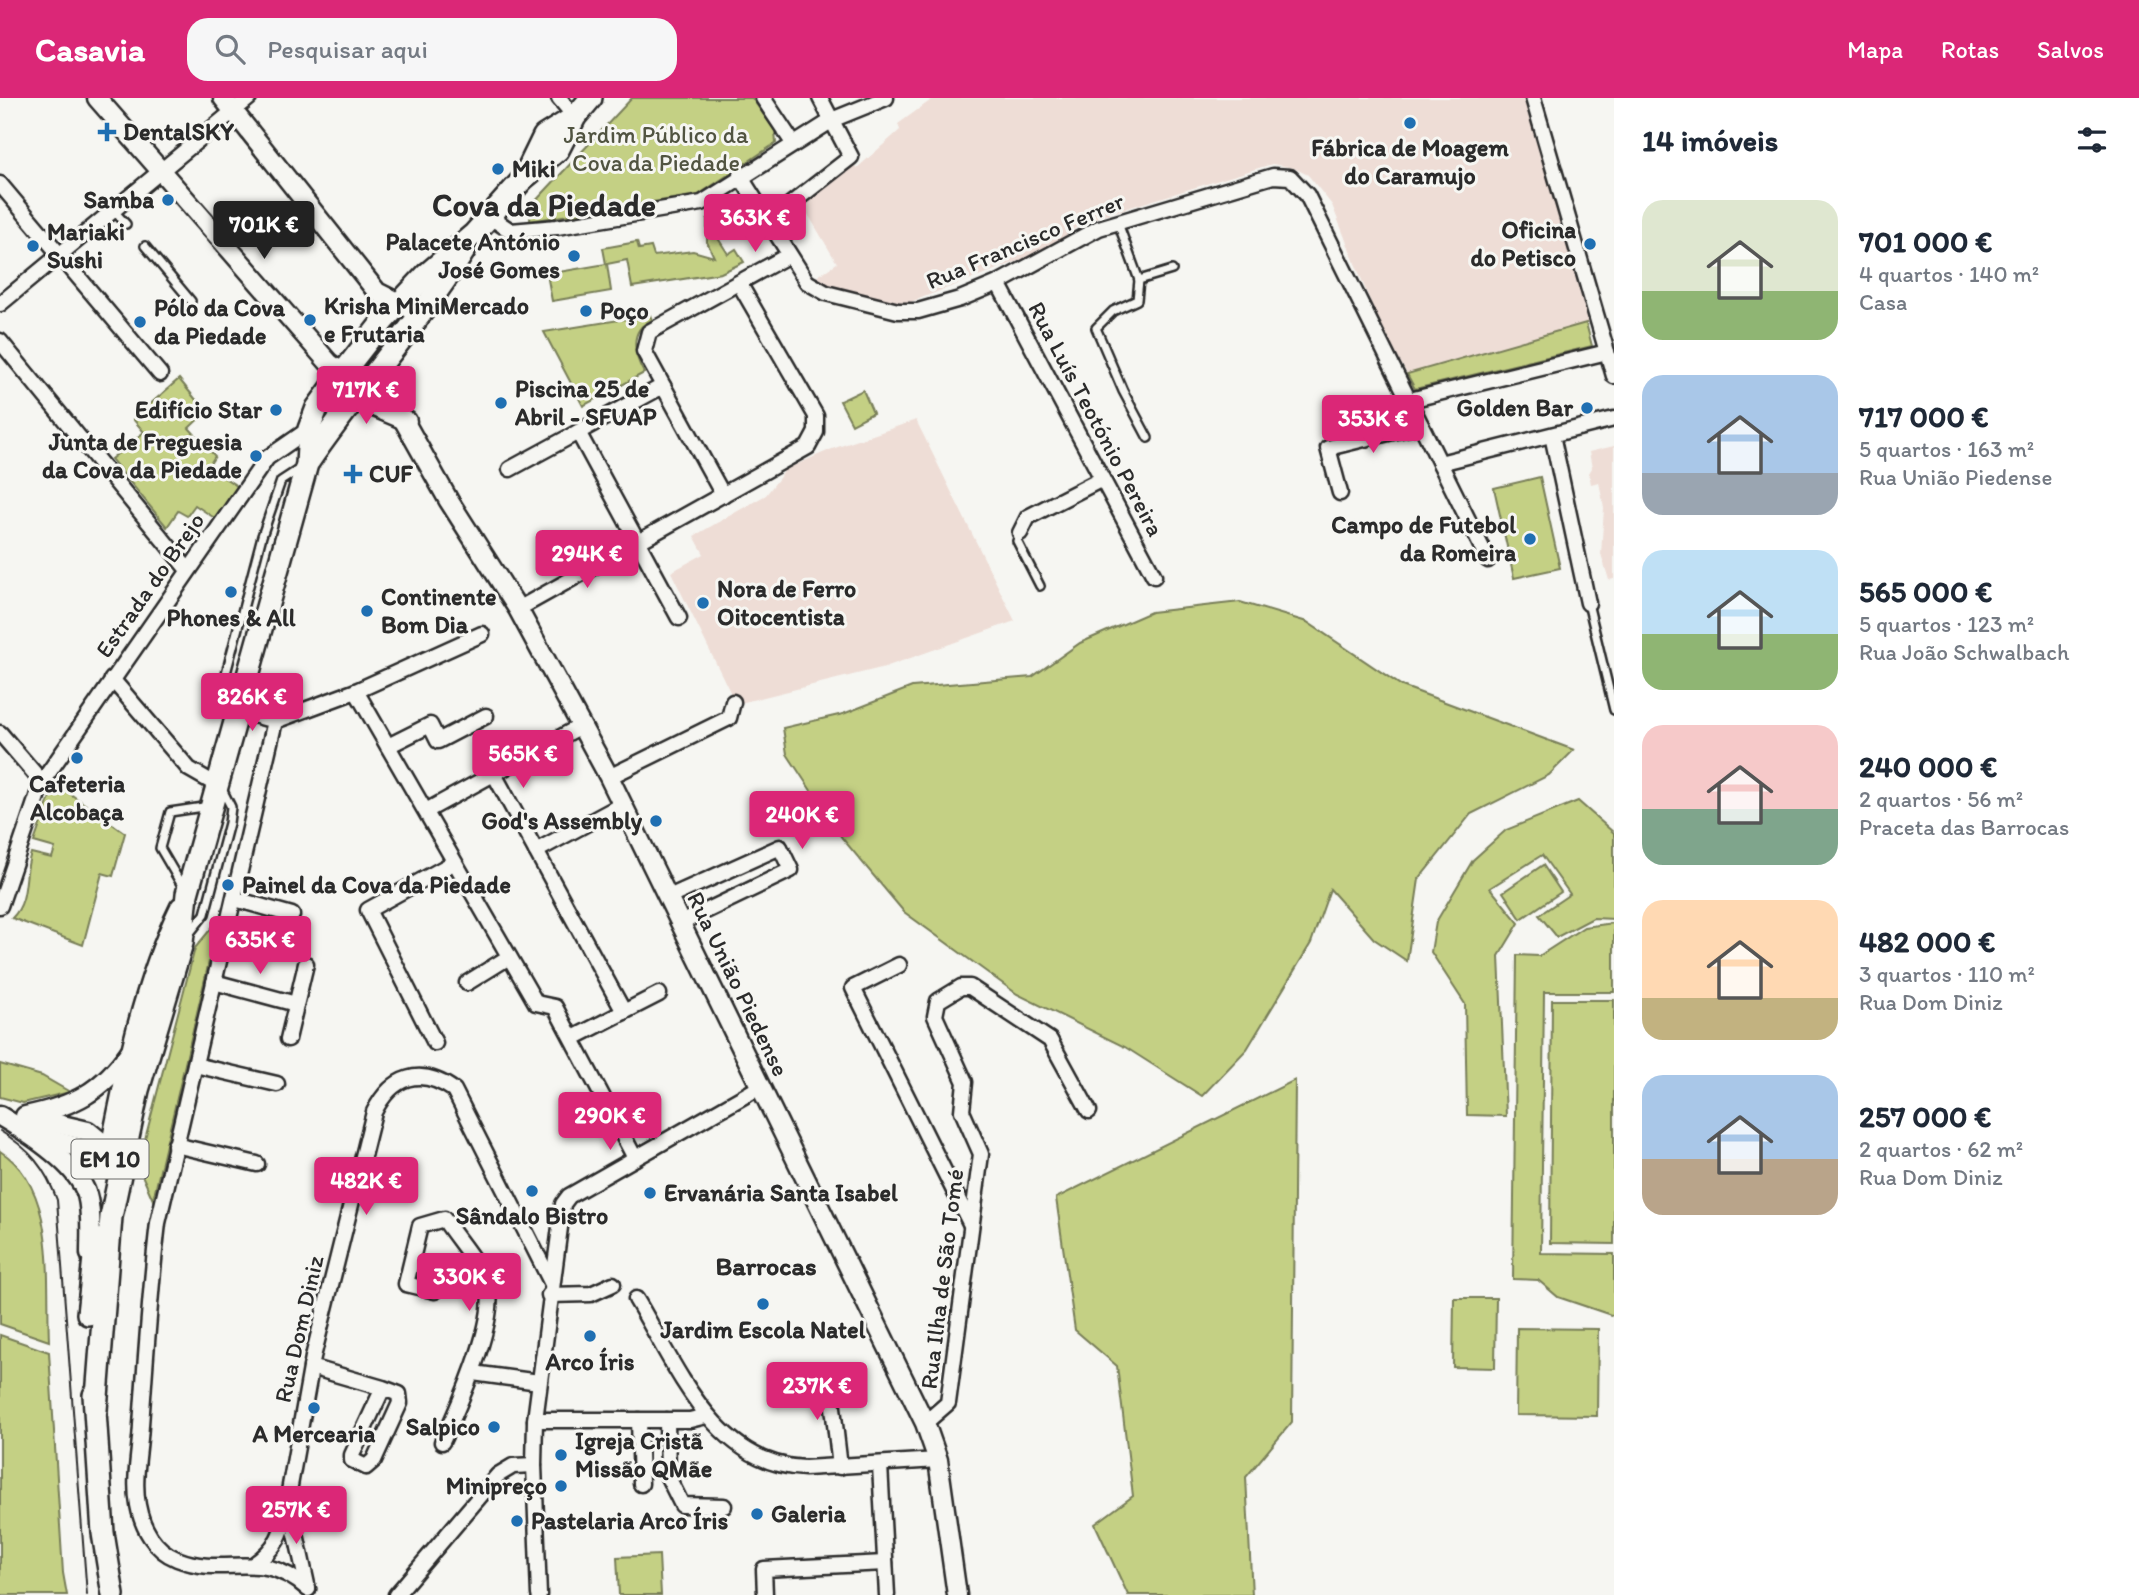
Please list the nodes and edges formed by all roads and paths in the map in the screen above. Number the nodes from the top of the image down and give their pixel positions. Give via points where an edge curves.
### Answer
1 (97, 98) edge
2 (223, 98) edge
3 (249, 98) edge
4 (559, 98) edge
5 (592, 98) edge
6 (763, 98) edge
7 (820, 98) edge
8 (887, 98) edge
9 (1533, 98) edge
10 (235, 113) junction
11 (575, 117) junction
12 (834, 119) junction
13 (793, 143) junction
14 (161, 173) junction
15 (740, 176) junction
16 (0, 184) edge
17 (114, 211) junction
18 (490, 217) junction
19 (769, 221) junction
20 (1118, 222) junction
21 (126, 224) dead end
22 (474, 234) junction
23 (145, 246) dead end
24 (789, 255) junction
25 (59, 256) junction
26 (1172, 270) dead end
27 (1139, 280) junction
28 (998, 283) junction
29 (739, 284) junction
30 (191, 302) dead end
31 (0, 304) edge
32 (397, 305) junction
33 (421, 312) junction
34 (0, 341) edge
35 (1607, 352) junction
36 (160, 374) dead end
37 (342, 374) junction
38 (1614, 376) edge
39 (663, 386) junction
40 (363, 387) junction
41 (1410, 400) junction
42 (1614, 419) edge
43 (1421, 425) junction
44 (309, 429) junction
45 (578, 432) junction
46 (1552, 435) junction
47 (1149, 438) dead end
48 (1440, 463) junction
49 (307, 464) junction
50 (510, 469) dead end
51 (1102, 478) junction
52 (1340, 494) dead end
53 (723, 495) junction
54 (1020, 533) joint
55 (639, 541) junction
56 (1488, 560) dead end
57 (188, 570) junction
58 (1154, 576) dead end
59 (250, 582) junction
60 (1040, 586) dead end
61 (271, 587) junction
62 (1588, 603) joint
63 (518, 609) junction
64 (679, 618) dead end
65 (482, 634) dead end
66 (113, 679) junction
67 (356, 691) junction
68 (733, 702) dead end
69 (1614, 710) edge
70 (486, 716) dead end
71 (236, 721) junction
72 (275, 721) junction
73 (581, 726) junction
74 (0, 733) edge
75 (388, 746) junction
76 (494, 774) junction
77 (609, 777) junction
78 (41, 782) junction
79 (217, 785) junction
80 (623, 804) junction
81 (211, 805) junction
82 (426, 811) junction
83 (536, 851) junction
84 (453, 863) junction
85 (187, 894) junction
86 (669, 897) junction
87 (235, 899) junction
88 (0, 906) edge
89 (292, 915) dead end
90 (681, 923) junction
91 (182, 943) junction
92 (509, 957) junction
93 (306, 964) dead end
94 (899, 965) dead end
95 (214, 982) junction
96 (467, 983) dead end
97 (659, 994) dead end
98 (296, 1004) junction
99 (624, 1012) junction
100 (573, 1038) junction
101 (288, 1039) dead end
102 (435, 1043) dead end
103 (134, 1046) junction
104 (195, 1066) junction
105 (277, 1084) dead end
106 (760, 1087) junction
107 (1089, 1111) dead end
108 (0, 1114) edge
109 (25, 1116) junction
110 (33, 1135) junction
111 (175, 1145) junction
112 (118, 1151) junction
113 (635, 1158) junction
114 (257, 1164) dead end
115 (971, 1226) junction
116 (91, 1273) junction
117 (613, 1284) dead end
118 (550, 1288) junction
119 (435, 1291) dead end
120 (636, 1299) dead end
121 (311, 1367) junction
122 (473, 1373) junction
123 (829, 1373) dead end
124 (539, 1382) junction
125 (383, 1388) junction
126 (96, 1410) junction
127 (706, 1416) junction
128 (535, 1420) junction
129 (639, 1420) junction
130 (667, 1420) junction
131 (925, 1423) junction
132 (442, 1442) dead end
133 (938, 1460) junction
134 (534, 1465) junction
135 (880, 1465) junction
136 (840, 1467) junction
137 (640, 1484) dead end
138 (288, 1497) junction
139 (724, 1506) dead end
140 (885, 1563) junction
141 (253, 1565) junction
142 (308, 1592) edge
143 (113, 1595) edge
144 (396, 1595) edge
145 (539, 1595) edge
146 (765, 1595) edge
147 (887, 1595) edge
148 (957, 1595) edge

1 - 14 street, Rua União Piedense
2 - 10 street
3 - 10 street
4 - 11 street
5 - 11 main road, EM 10
6 - 13 street
7 - 12 street
8 - 12 street
9 - 35 street
10 - 14 street
10 - 32 street via 377,292
11 - 18 main road, EM 10 via 544,136 523,179
12 - 13 street
12 - 19 street via 852,157
13 - 15 street
14 - 17 street
14 - 37 street, Rua União Piedense
15 - 18 street via 702,202 557,227 511,230
15 - 19 street, Rua Francisco Ferrer
16 - 25 street
17 - 21 lane
17 - 25 street
18 - 22 main road, EM 10
19 - 24 street, Rua Francisco Ferrer
20 - 27 lane
20 - 28 street, Rua Francisco Ferrer
20 - 41 street, Rua Francisco Ferrer via 1273,176 1294,180 1307,195
22 - 32 main road, EM 10
22 - 33 main road, EM 10
23 - 30 lane
24 - 28 street, Rua Francisco Ferrer via 807,282 826,293 898,311 929,308
24 - 29 street
25 - 31 street
25 - 36 street
26 - 27 lane
27 - 47 lane via 1137,300 1113,311 1096,328
28 - 51 street, Rua Luís Teotónio Pereira
29 - 39 street via 649,332 644,351
29 - 53 street via 816,416 816,432 808,447
32 - 33 street
32 - 37 main road, EM 10
33 - 40 main road, EM 10
34 - 57 street
35 - 38 street
35 - 41 street
37 - 40 street, Rua União Piedense
37 - 44 main road, EM 10 via 317,408
39 - 45 street
39 - 53 street
40 - 49 main road, EM 10
40 - 63 street, Rua União Piedense via 390,396 449,501
41 - 43 street, Rua Francisco Ferrer
42 - 46 street
43 - 48 street, Rua Francisco Ferrer
43 - 52 street via 1328,448
44 - 49 main road, EM 10
44 - 57 street, Estrada do Brejo via 267,458
45 - 50 street
45 - 55 street
46 - 48 street
46 - 62 street
48 - 56 street, Rua Francisco Ferrer
49 - 59 lane via 281,481
49 - 61 main road, EM 10
51 - 54 street via 1028,517
51 - 58 street, Rua Luís Teotónio Pereira
53 - 55 street
54 - 60 lane via 1017,541
55 - 63 street
55 - 64 street
57 - 66 street, Estrada do Brejo
59 - 61 lane
59 - 71 lane via 224,681
61 - 71 main road, EM 10
62 - 69 lane
63 - 73 street, Rua União Piedense
65 - 67 street
66 - 78 street, Estrada do Brejo
66 - 79 street via 189,769
67 - 72 street
67 - 75 street
68 - 77 street via 729,718
70 - 75 street via 438,741 430,725
71 - 72 street
71 - 79 main road, EM 10
72 - 87 street
73 - 76 street
73 - 77 street, Rua União Piedense
74 - 78 street
75 - 82 street
76 - 82 street
76 - 83 street
77 - 80 street, Rua União Piedense
78 - 88 street, Estrada do Brejo
79 - 81 main road, EM 10
79 - 91 lane via 229,800 229,823 205,914
80 - 83 street
80 - 86 street, Rua União Piedense
81 - 85 main road, EM 10
81 - 85 lane via 170,812 160,848
82 - 84 street
83 - 99 street
84 - 92 street
84 - 102 street via 368,910
85 - 91 main road, EM 10
85 - 103 main road, EM 10 via 164,942
86 - 90 street, Rua União Piedense
86 - 90 street via 780,846 791,870
87 - 89 street
87 - 95 street
90 - 106 street, Rua União Piedense
91 - 112 main road, EM 10
92 - 96 street
92 - 100 street via 536,1003 555,1007
93 - 98 street
94 - 115 street via 853,988
95 - 98 street
95 - 104 street
97 - 99 street
98 - 101 street
99 - 100 street
100 - 113 street
103 - 109 street via 115,1073 90,1094 59,1110
103 - 112 main road, EM 10
104 - 105 street
104 - 111 street
106 - 113 street
106 - 131 street, Rua União Piedense
107 - 115 street, Rua Ilha de São Tomé via 1048,1037 971,988 961,987 943,996 934,1011 965,1082 962,1111 981,1154
108 - 109 street
108 - 110 street
109 - 112 street via 89,1131
110 - 112 street via 85,1149
110 - 116 street via 86,1192
111 - 114 street
111 - 141 street via 150,1287 138,1507 149,1534 169,1556 198,1565
112 - 116 main road, EM 10
112 - 126 main road, EM 10 via 120,1178 111,1217
113 - 118 street via 566,1200 559,1218
115 - 131 street, Rua Ilha de São Tomé via 948,1404
116 - 126 main road, EM 10 via 89,1358
117 - 118 street via 591,1294
118 - 121 street, Rua Dom Diniz via 454,1090 424,1076 401,1080 384,1092 374,1111
118 - 124 street
119 - 122 street via 406,1284 420,1226 444,1219 489,1291
120 - 127 street
121 - 125 street
121 - 138 street, Rua Dom Diniz
122 - 124 street
122 - 132 street
123 - 136 street
124 - 128 street
125 - 125 street via 399,1394 400,1403 374,1461 360,1466 352,1455
126 - 143 main road, EM 10 via 103,1534
127 - 130 street
127 - 136 street via 741,1446 776,1463 797,1468
128 - 129 street
128 - 134 street
129 - 130 street
129 - 137 street
130 - 139 street via 667,1477 682,1505
131 - 133 street, Rua União Piedense
133 - 135 street
133 - 148 street, Rua União Piedense
134 - 144 street via 513,1466 498,1475
134 - 145 street
135 - 136 street
135 - 140 street
138 - 141 street, Rua Dom Diniz via 280,1538
138 - 142 street, Rua Dom Diniz
140 - 146 street via 764,1569
140 - 147 street
141 - 142 street, Rua Dom Diniz via 286,1572

